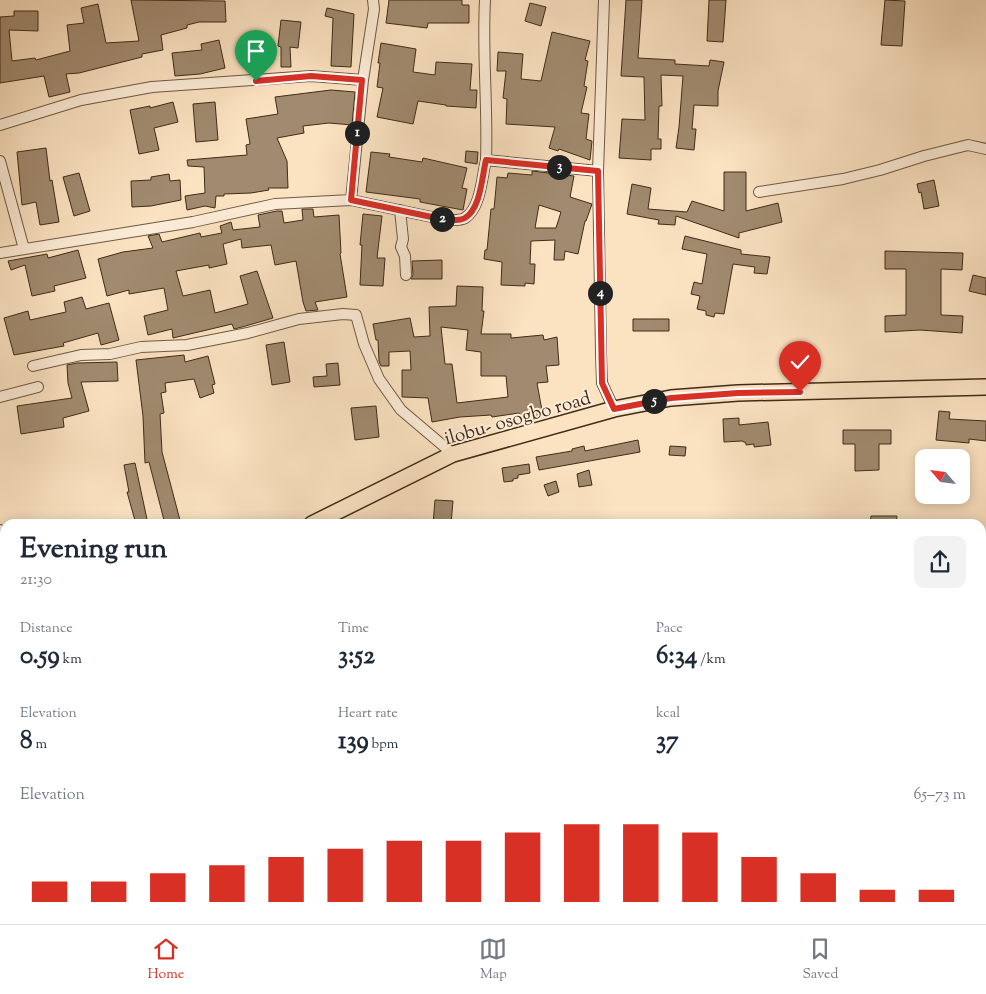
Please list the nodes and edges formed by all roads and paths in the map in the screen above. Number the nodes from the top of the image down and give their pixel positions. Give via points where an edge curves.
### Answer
1 (373, 0) edge
2 (485, 0) edge
3 (604, 0) edge
4 (362, 80) junction
5 (0, 125) edge
6 (986, 149) edge
7 (486, 160) junction
8 (0, 161) edge
9 (598, 171) junction
10 (759, 192) dead end
11 (351, 200) junction
12 (400, 210) junction
13 (24, 249) junction
14 (0, 253) edge
15 (406, 275) dead end
16 (33, 366) dead end
17 (38, 386) dead end
18 (986, 387) edge
19 (0, 397) edge
20 (614, 409) junction
21 (453, 454) junction
22 (322, 519) edge

1 - 4 street
2 - 7 street
3 - 9 street
4 - 5 street via 311,76 152,87 81,100
4 - 11 street
6 - 10 street via 968,145 843,179
7 - 9 street
7 - 12 street via 476,206 465,218 446,220
8 - 13 street
9 - 20 street via 602,383
11 - 12 street
11 - 13 street via 275,204 193,222
12 - 15 street
13 - 14 street
16 - 21 street via 81,354 187,345 298,319 356,315 378,379 401,410
17 - 19 street
18 - 20 main road, ilobu- osogbo road via 738,393 671,398
20 - 21 main road, ilobu- osogbo road
21 - 22 main road, ilobu- osogbo road

